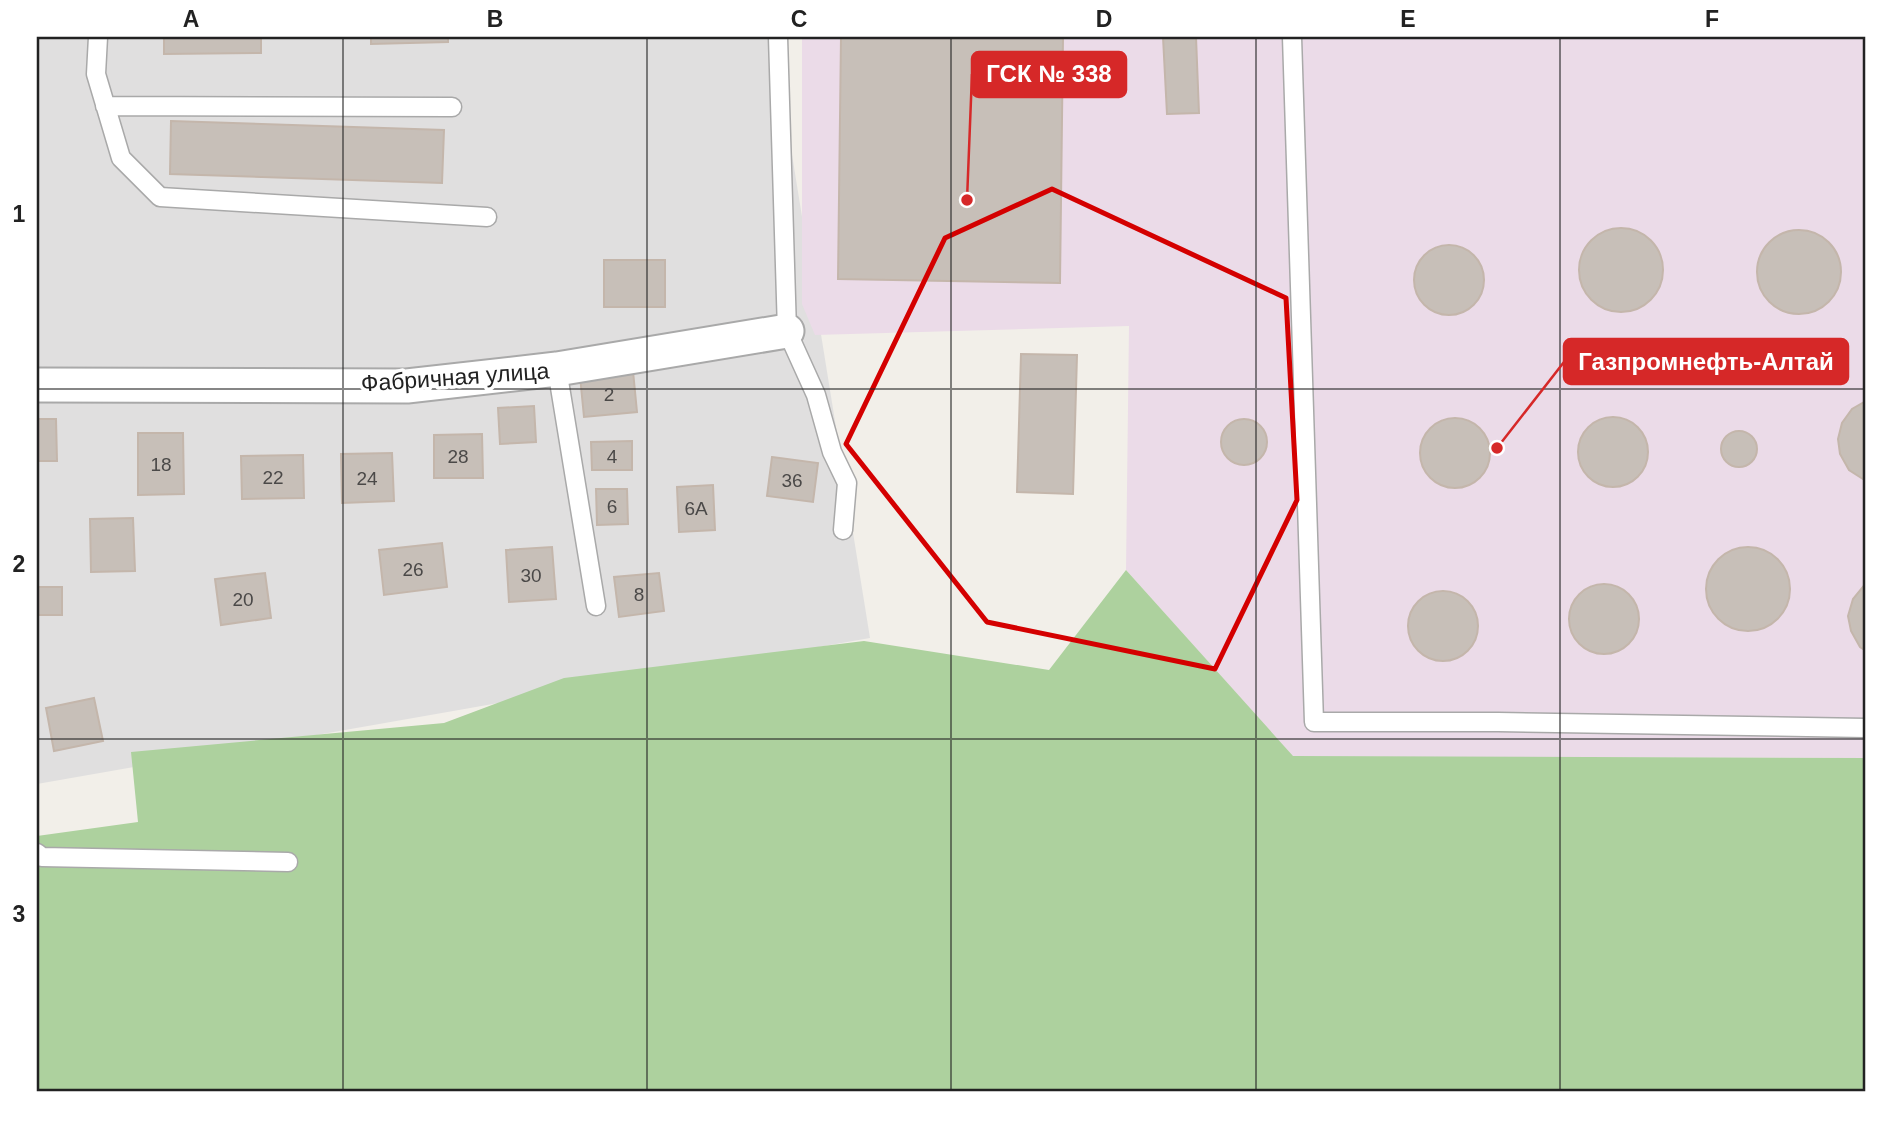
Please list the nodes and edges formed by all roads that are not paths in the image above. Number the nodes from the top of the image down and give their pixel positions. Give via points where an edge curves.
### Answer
1 (98, 37) edge
2 (778, 37) edge
3 (1292, 37) edge
4 (105, 106) junction
5 (452, 107) dead end
6 (487, 216) dead end
7 (786, 331) junction
8 (557, 369) junction
9 (37, 385) edge
10 (843, 530) dead end
11 (596, 606) dead end
12 (1866, 728) edge
13 (37, 853) edge
14 (288, 862) dead end

1 - 4 lane via 96,74
2 - 7 lane
3 - 12 lane via 1314,722
4 - 5 lane
4 - 6 lane via 121,158 160,197
7 - 8 street, Фабричная улица
7 - 10 lane via 817,395 832,452 848,483
8 - 9 street, Фабричная улица via 407,386
8 - 11 lane
13 - 14 lane via 42,857

